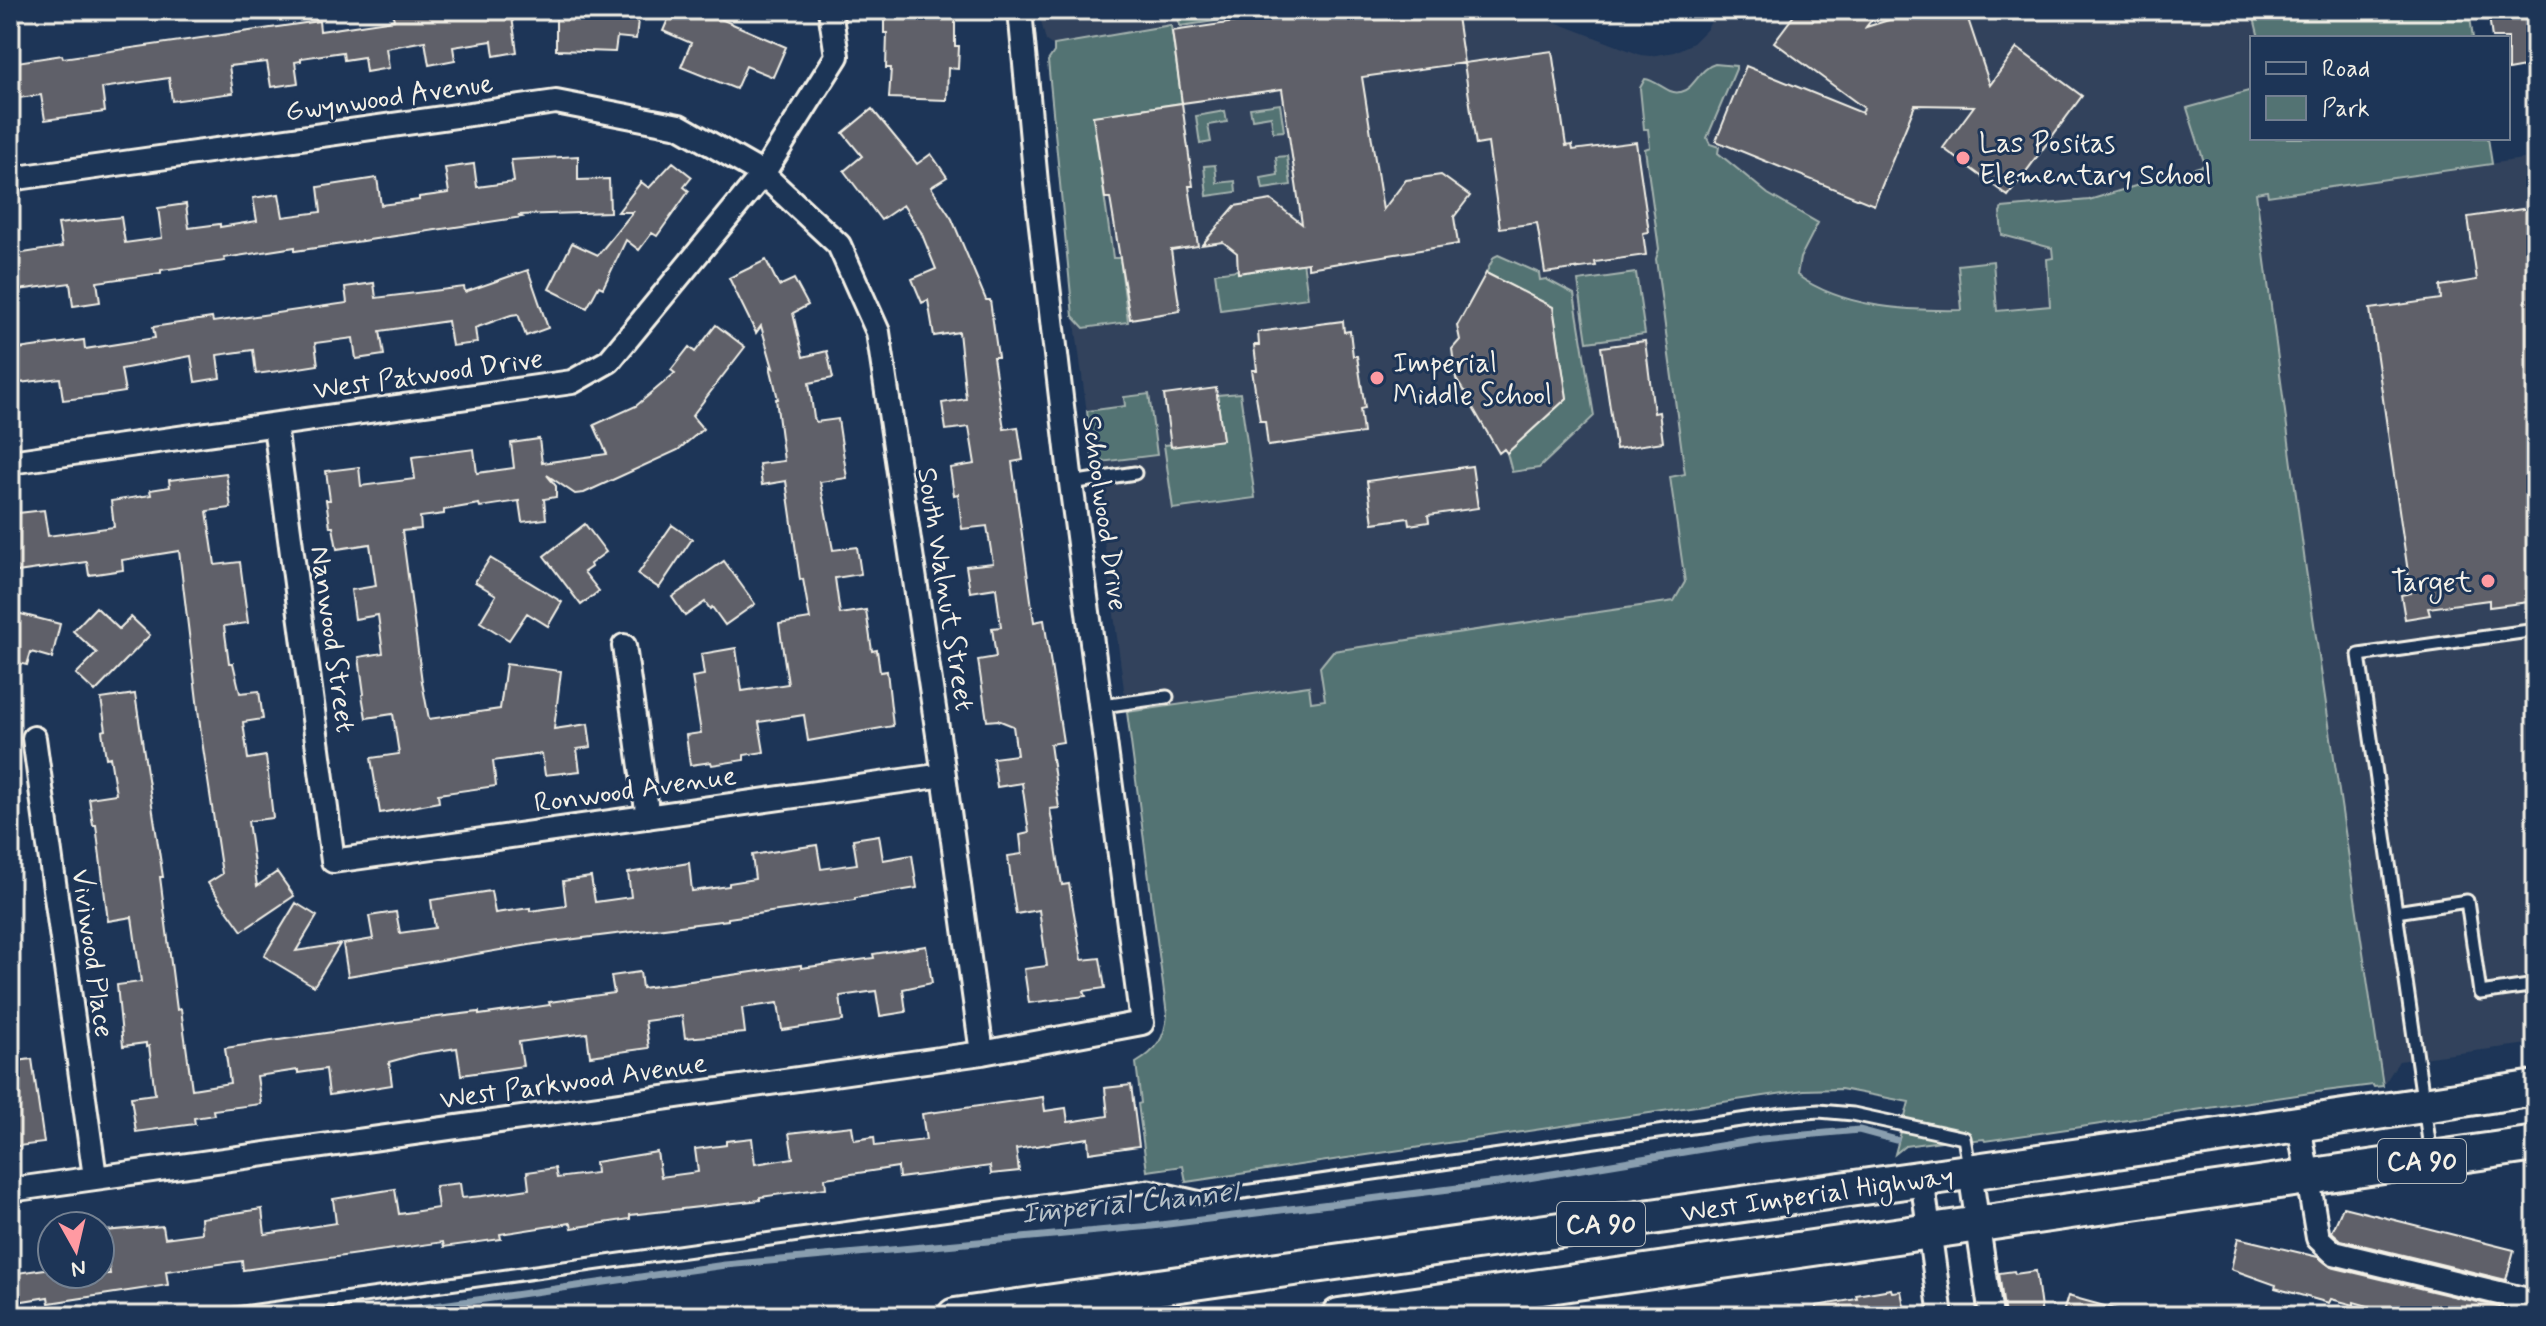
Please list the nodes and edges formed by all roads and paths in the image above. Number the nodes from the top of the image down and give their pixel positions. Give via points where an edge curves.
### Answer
1 (830, 10) edge
2 (1020, 10) edge
3 (763, 174) junction
4 (10, 179) edge
5 (275, 426) junction
6 (10, 462) edge
7 (1135, 473) dead end
8 (1071, 483) junction
9 (2536, 630) edge
10 (624, 646) dead end
11 (1167, 697) dead end
12 (1102, 706) junction
13 (34, 738) dead end
14 (944, 775) junction
15 (648, 817) junction
16 (333, 861) joint
17 (2396, 912) junction
18 (2536, 985) edge
19 (1142, 1023) joint
20 (982, 1053) junction
21 (2536, 1088) edge
22 (2424, 1106) junction
23 (2299, 1124) junction
24 (2536, 1144) edge
25 (2432, 1160) junction
26 (1970, 1171) junction
27 (2308, 1176) junction
28 (95, 1177) junction
29 (1922, 1178) junction
30 (10, 1190) edge
31 (1978, 1223) junction
32 (1930, 1231) junction
33 (2536, 1302) edge
34 (221, 1316) edge
35 (955, 1316) edge
36 (1339, 1316) edge
37 (1941, 1316) edge
38 (1991, 1316) edge

1 - 3 street, West Patwood Drive via 837,56
2 - 8 street, Schoolwood Drive
3 - 4 street, Gwynwood Avenue via 679,126 556,102
3 - 5 street, West Patwood Drive via 609,361 572,382
3 - 14 street, South Walnut Street via 839,245 878,332
5 - 6 street, West Patwood Drive
5 - 16 street, Nanwood Street
7 - 8 lane
8 - 12 street, Schoolwood Drive
9 - 17 lane via 2359,655
10 - 15 street
11 - 12 lane
12 - 19 street, Schoolwood Drive
13 - 28 street, Viviwood Place
14 - 15 street, Ronwood Avenue
14 - 20 street, South Walnut Street
15 - 16 street, Ronwood Avenue
17 - 18 lane via 2467,901 2480,993
17 - 22 lane
19 - 20 street, West Parkwood Avenue
20 - 28 street, West Parkwood Avenue
21 - 22 main road, West Imperial Highway / CA 90
22 - 23 main road, West Imperial Highway / CA 90
22 - 25 lane
23 - 26 main road, West Imperial Highway / CA 90
23 - 27 street
24 - 25 main road, West Imperial Highway / CA 90
25 - 27 main road, West Imperial Highway / CA 90
26 - 29 main road, West Imperial Highway / CA 90
26 - 31 street
26 - 34 lane via 1964,1138 1853,1114 1782,1114 1202,1198 1149,1186
27 - 31 main road, West Imperial Highway / CA 90
27 - 33 street via 2318,1238 2334,1253
28 - 30 street, West Parkwood Avenue
29 - 32 street
29 - 35 main road, West Imperial Highway / CA 90
31 - 32 main road, West Imperial Highway / CA 90
31 - 38 street
32 - 36 main road, West Imperial Highway / CA 90
32 - 37 street

